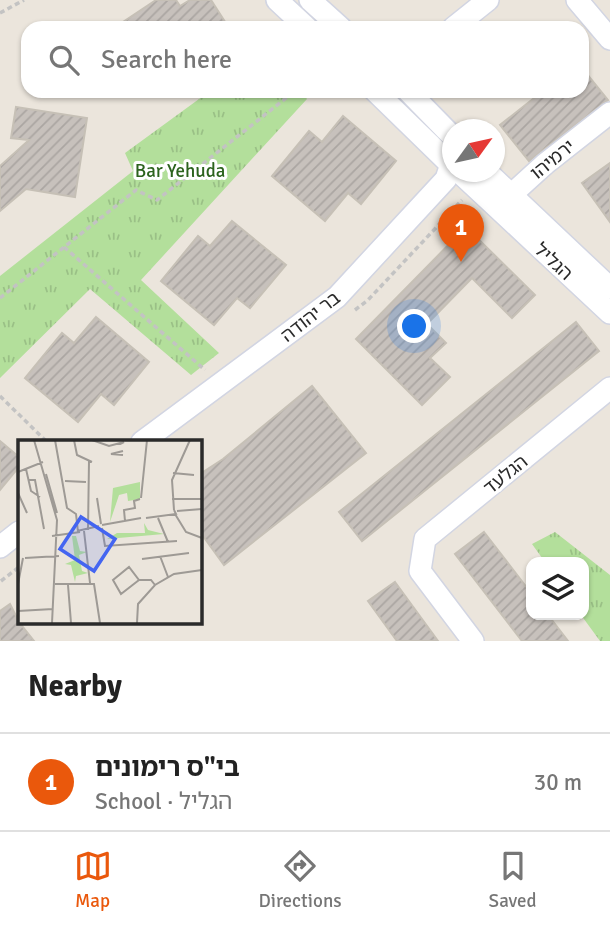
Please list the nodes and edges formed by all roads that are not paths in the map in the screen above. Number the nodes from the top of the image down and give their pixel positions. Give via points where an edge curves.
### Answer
1 (277, 0) edge
2 (310, 0) edge
3 (488, 0) edge
4 (578, 0) edge
5 (300, 21) edge
6 (333, 21) edge
7 (462, 21) edge
8 (610, 39) edge
9 (382, 98) edge
10 (415, 98) edge
11 (610, 113) edge
12 (442, 125) edge
13 (442, 155) edge
14 (443, 182) edge
15 (476, 182) edge
16 (493, 182) edge
17 (504, 201) junction
18 (610, 288) edge
19 (610, 313) edge
20 (610, 388) edge
21 (145, 440) edge
22 (18, 533) edge
23 (0, 547) edge
24 (473, 641) edge

1 - 5 street
2 - 6 street
3 - 7 street
4 - 8 street
9 - 13 street
10 - 12 street
11 - 17 street, ירמיהו
14 - 21 street, בר יהודה via 337,297
15 - 17 street
16 - 17 street
17 - 18 street, הגליל
17 - 19 street, הגליל
20 - 24 street, הגלעד via 425,539 420,571
22 - 23 street

